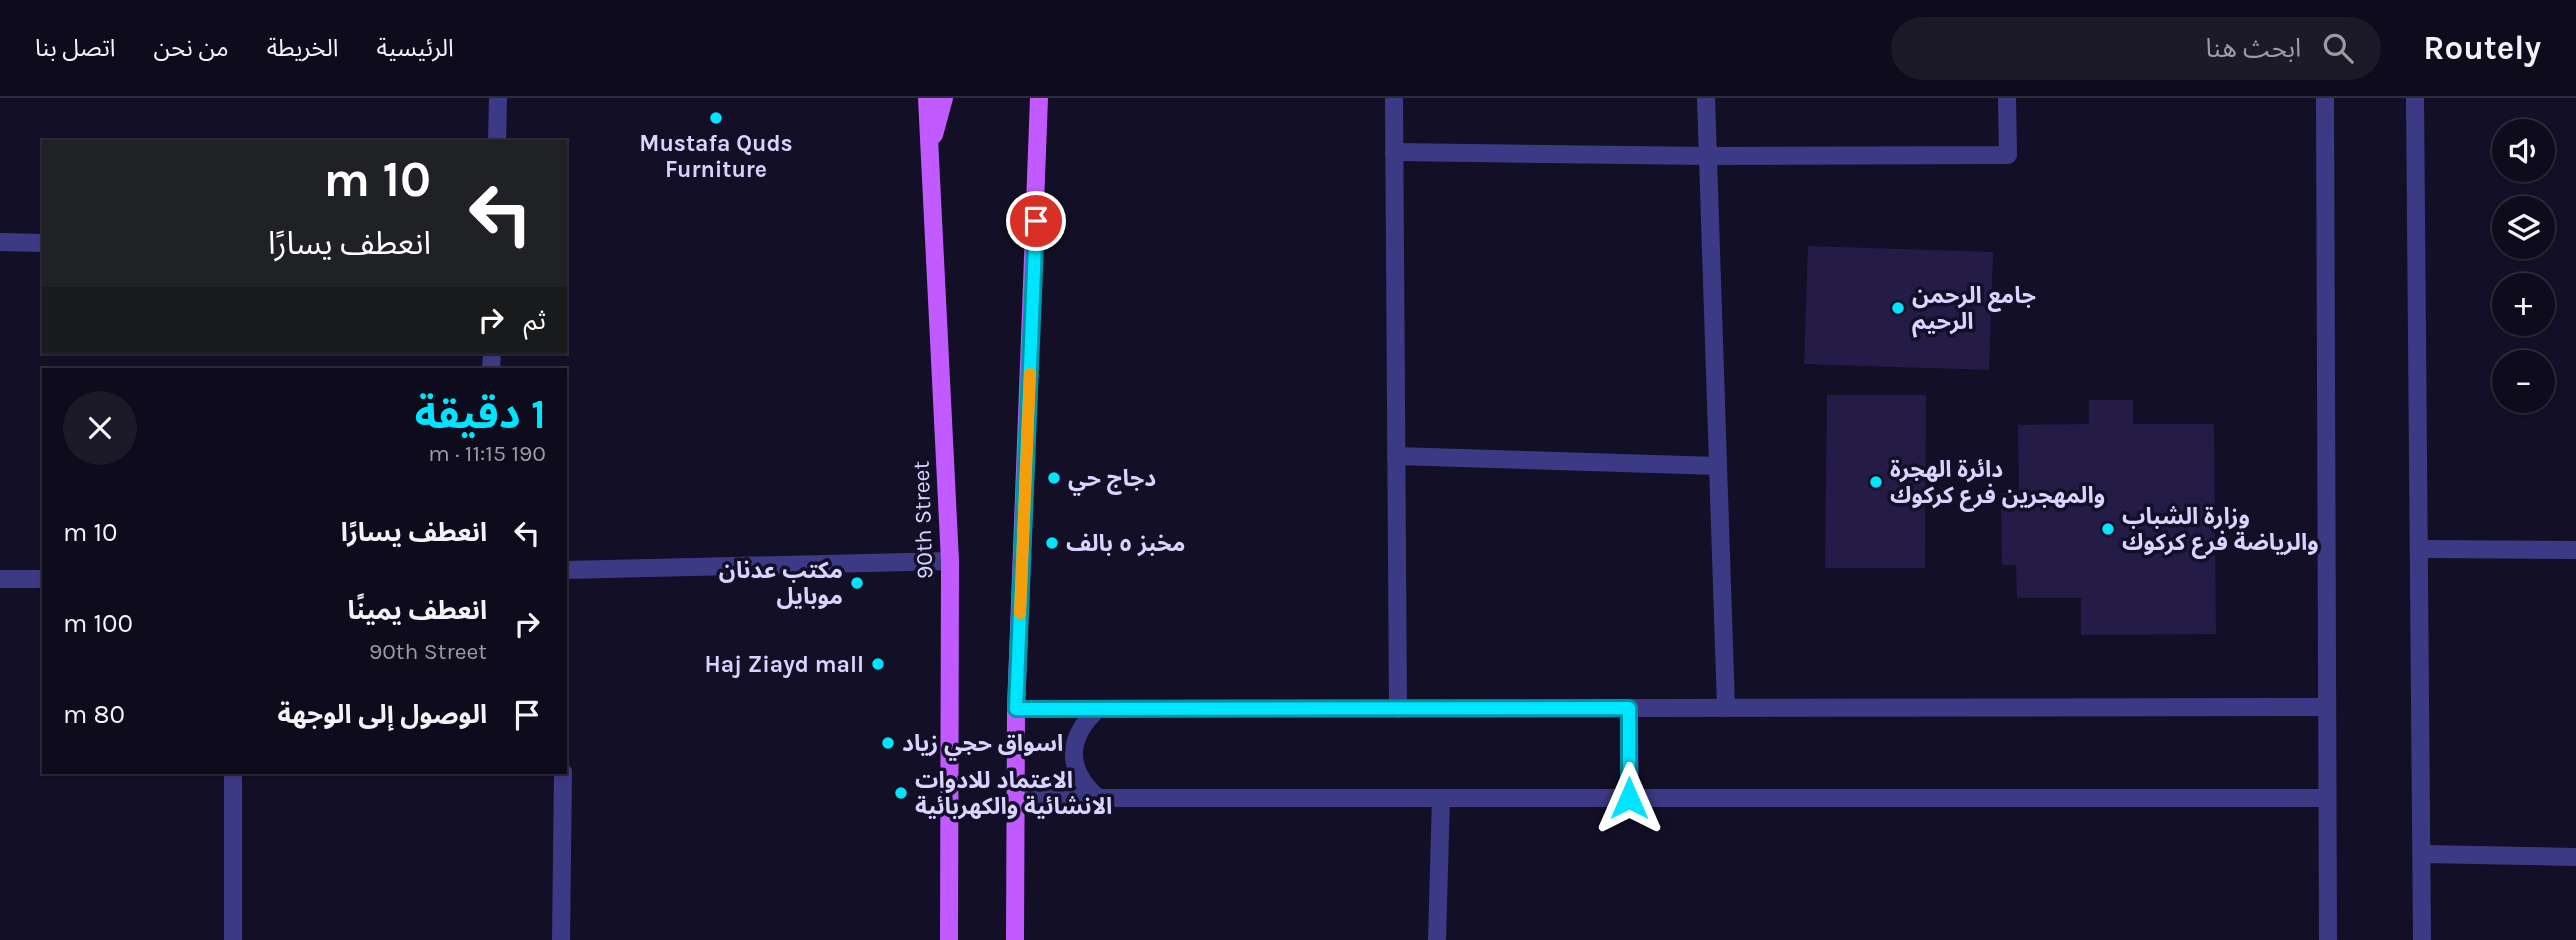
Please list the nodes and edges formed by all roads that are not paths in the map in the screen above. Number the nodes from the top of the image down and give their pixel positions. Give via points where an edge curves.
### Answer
1 (498, 98) edge
2 (928, 98) edge
3 (944, 98) edge
4 (1039, 98) edge
5 (1394, 98) edge
6 (1706, 98) edge
7 (2007, 98) edge
8 (2325, 98) edge
9 (2415, 98) edge
10 (496, 140) edge
11 (1394, 152) junction
12 (930, 155) junction
13 (1708, 156) junction
14 (0, 242) edge
15 (42, 243) edge
16 (1396, 456) junction
17 (1718, 466) junction
18 (2419, 549) junction
19 (2576, 550) edge
20 (950, 561) junction
21 (567, 570) edge
22 (0, 579) edge
23 (42, 579) edge
24 (2327, 707) junction
25 (1629, 708) junction
26 (1726, 708) junction
27 (1016, 709) junction
28 (1398, 709) junction
29 (1097, 710) junction
30 (233, 774) edge
31 (563, 774) edge
32 (1015, 798) junction
33 (1441, 798) junction
34 (1629, 798) junction
35 (2327, 798) junction
36 (1098, 799) junction
37 (2422, 854) junction
38 (2576, 857) edge
39 (233, 940) edge
40 (561, 940) edge
41 (949, 940) edge
42 (1015, 940) edge
43 (1437, 940) edge
44 (2328, 940) edge
45 (2422, 940) edge

1 - 10 street
2 - 12 main road, 90th Street
3 - 12 main road
4 - 27 main road
5 - 11 street
6 - 13 street
7 - 13 street via 2008,155
8 - 24 street
9 - 18 street
11 - 13 street
11 - 16 street
12 - 20 main road, 90th Street
13 - 17 street
14 - 15 street
16 - 17 street
16 - 28 street
17 - 26 street
18 - 19 street
18 - 37 street
20 - 21 street
20 - 41 main road, 90th Street
22 - 23 street
24 - 26 street
24 - 35 street
25 - 26 street
25 - 28 street
25 - 34 street
27 - 29 street
27 - 32 main road
28 - 29 street
29 - 36 street via 1076,737 1074,755 1076,771
30 - 39 street
31 - 40 street
32 - 36 street
32 - 42 main road
33 - 34 street
33 - 36 street
33 - 43 street
34 - 35 street
35 - 44 street
37 - 38 street
37 - 45 street

